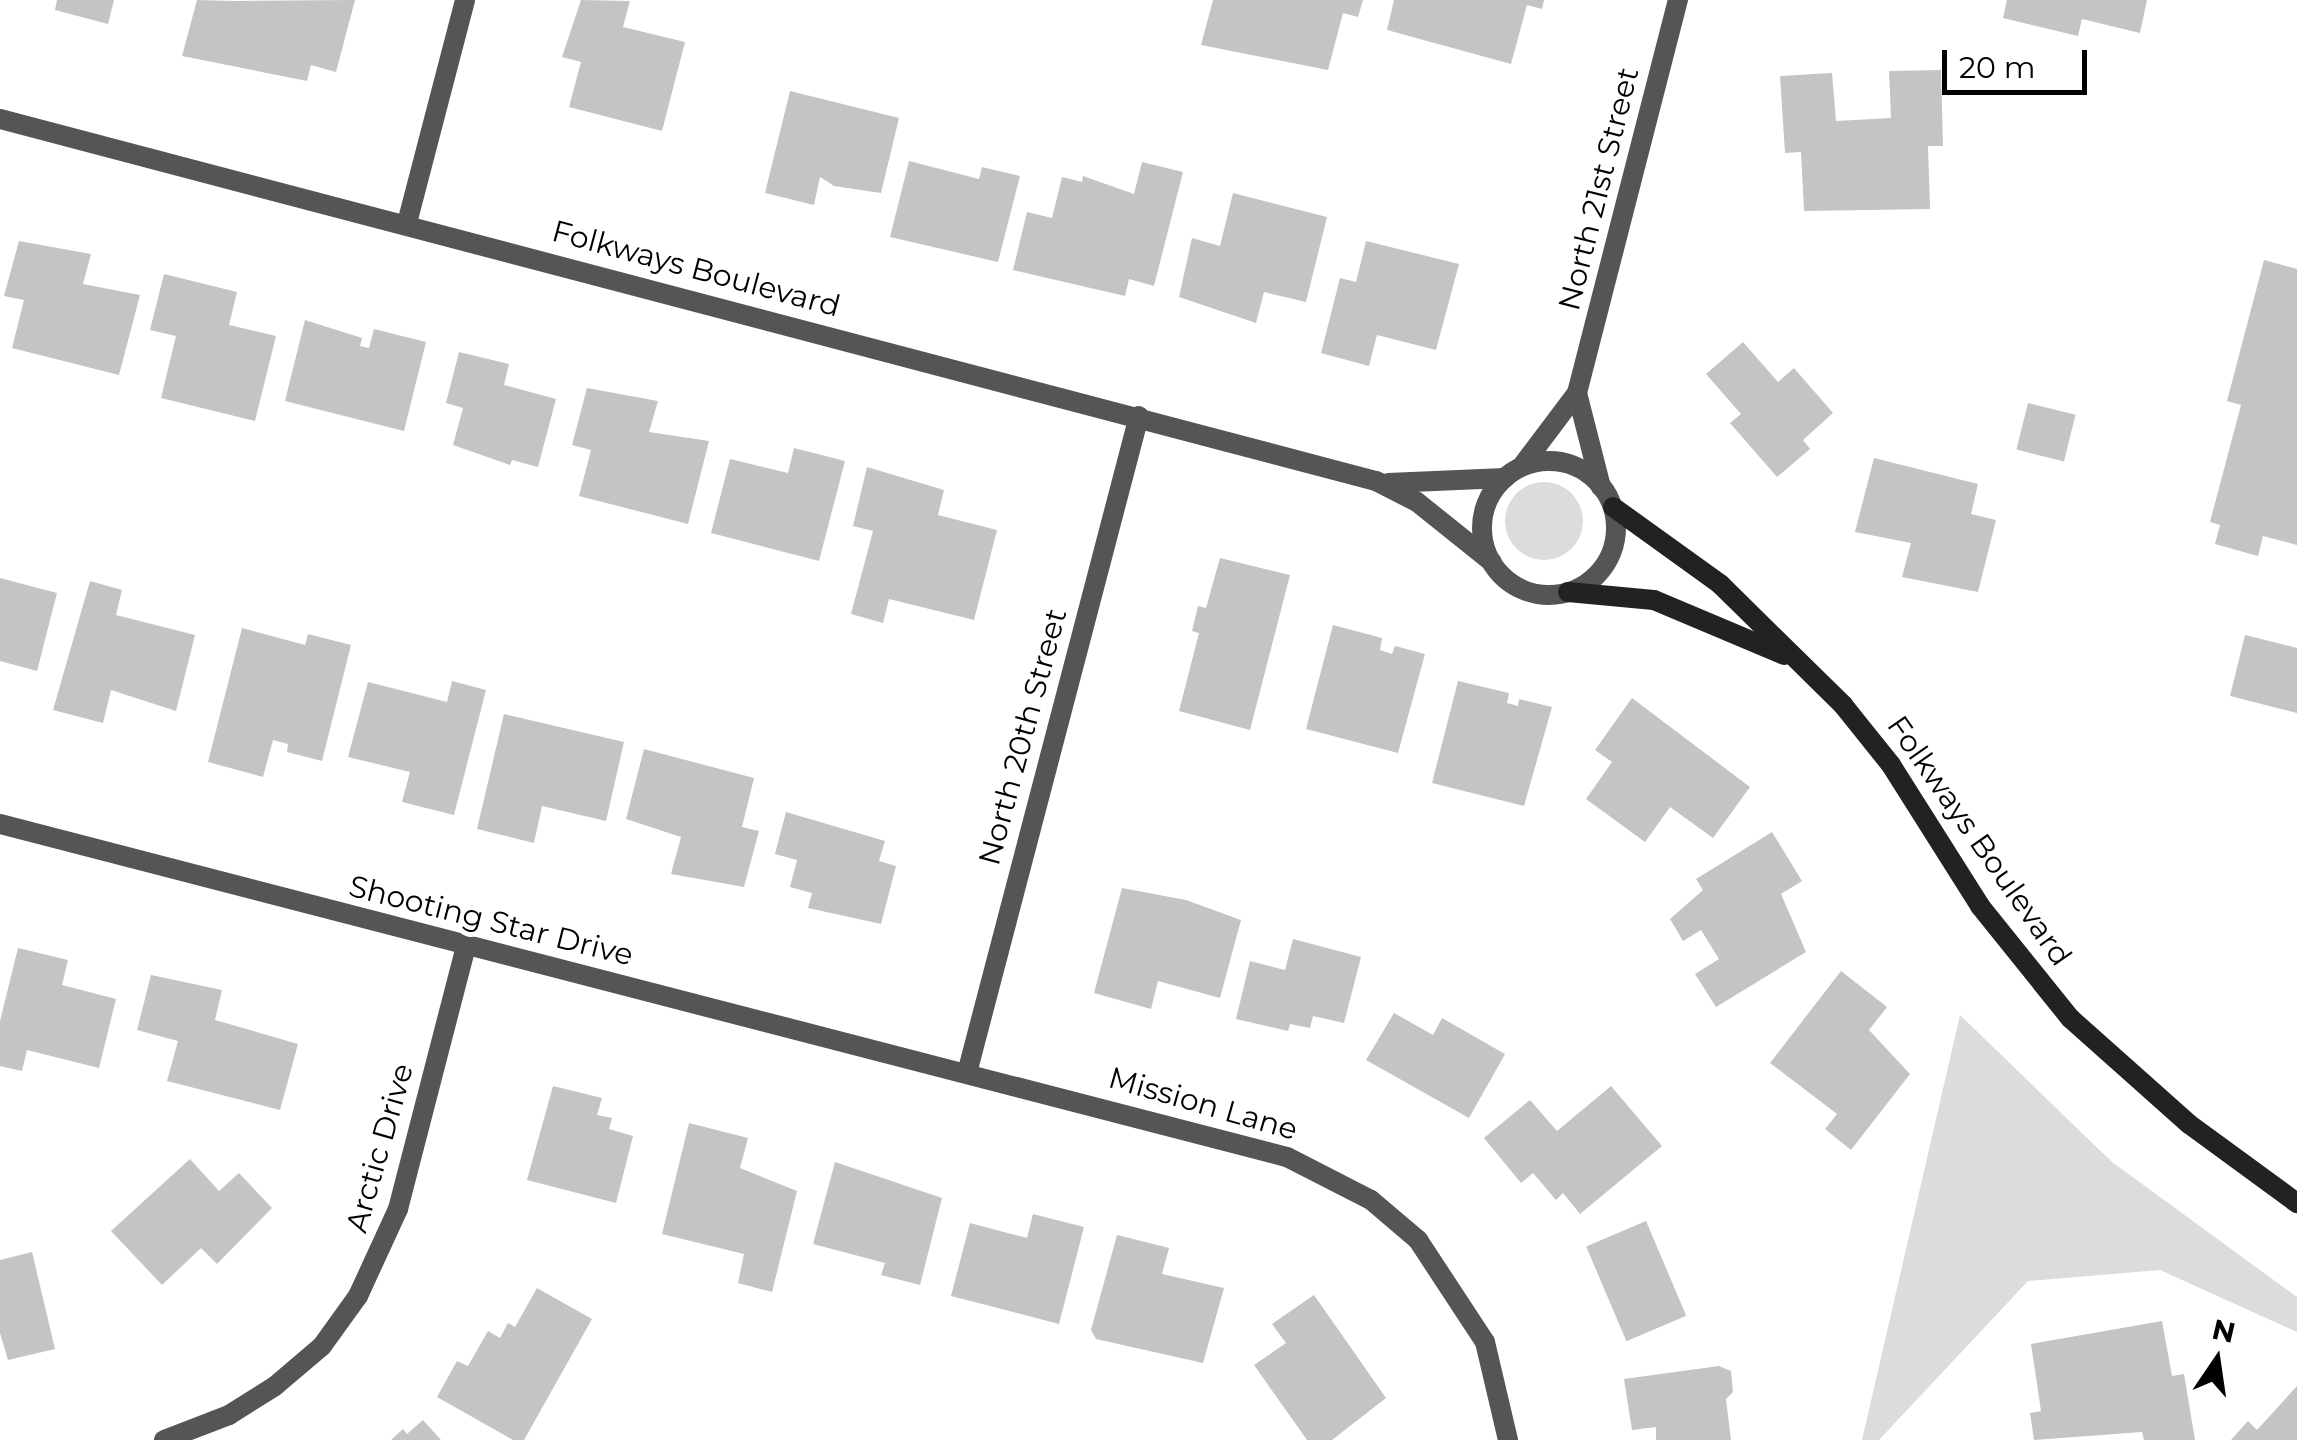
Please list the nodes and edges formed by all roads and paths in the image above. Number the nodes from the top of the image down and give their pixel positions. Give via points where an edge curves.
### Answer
1 (466, 0) edge
2 (1678, 0) edge
3 (0, 119) edge
4 (407, 223) junction
5 (1577, 393) junction
6 (1139, 416) junction
7 (1514, 472) junction
8 (1376, 482) junction
9 (1602, 487) junction
10 (1613, 508) junction
11 (1492, 562) junction
12 (1568, 592) junction
13 (1800, 662) junction
14 (0, 824) edge
15 (466, 946) junction
16 (967, 1073) junction
17 (2297, 1203) edge
18 (164, 1440) edge
19 (1508, 1440) edge

1 - 4 street
2 - 5 street, North 21st Street
3 - 4 street, Folkways Boulevard
4 - 6 street, Folkways Boulevard
5 - 7 street, North 21st Street
5 - 9 street, North 21st Street
6 - 8 street, Folkways Boulevard
6 - 16 street, North 20th Street
7 - 8 street, Folkways Boulevard via 1436,485
7 - 9 street via 1563,462
7 - 11 street via 1483,518
8 - 11 street, Folkways Boulevard via 1418,502
9 - 10 street
10 - 12 street via 1616,534 1608,560
10 - 13 street, Folkways Boulevard via 1720,584
11 - 12 street via 1518,587
12 - 13 street, Folkways Boulevard via 1654,600
13 - 17 street, Folkways Boulevard via 1874,740 1980,906 2070,1018 2189,1124
14 - 15 street, Shooting Star Drive
15 - 16 street, Shooting Star Drive
15 - 18 street, Arctic Drive via 398,1209 358,1296 322,1346 275,1386 229,1416
16 - 19 street, Mission Lane via 1257,1146 1371,1200 1418,1240 1476,1320 1498,1380

